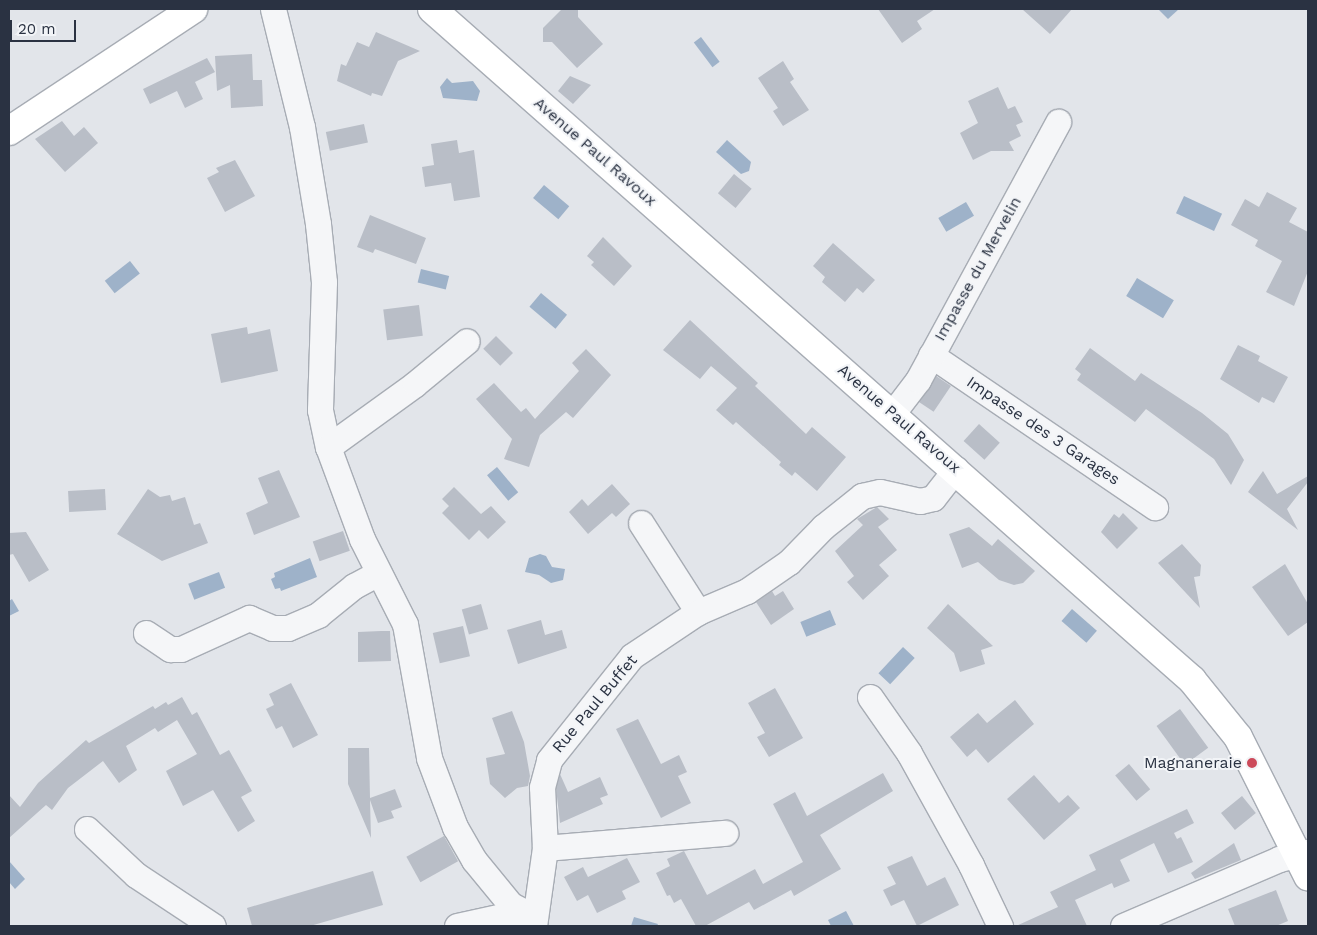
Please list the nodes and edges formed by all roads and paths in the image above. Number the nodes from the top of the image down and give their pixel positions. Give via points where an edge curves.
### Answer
1 (193, 9) edge
2 (273, 9) edge
3 (432, 9) edge
4 (1058, 122) dead end
5 (9, 131) edge
6 (467, 341) dead end
7 (931, 356) junction
8 (892, 414) junction
9 (328, 447) junction
10 (956, 469) junction
11 (1155, 507) dead end
12 (641, 523) dead end
13 (378, 573) junction
14 (698, 612) junction
15 (146, 633) dead end
16 (870, 697) dead end
17 (87, 829) dead end
18 (725, 833) dead end
19 (545, 848) junction
20 (1305, 861) edge
21 (534, 921) edge
22 (213, 926) edge
23 (457, 926) edge
24 (1000, 926) edge
25 (1124, 926) edge

1 - 5 street
2 - 9 street via 302,127 318,224 324,282 320,410
3 - 8 street, Avenue Paul Ravoux
4 - 7 street, Impasse du Mervelin
6 - 9 street via 415,384
7 - 8 street, Impasse du Mervelin via 918,380
7 - 11 street, Impasse des 3 Garages
8 - 10 street, Avenue Paul Ravoux
9 - 13 street
10 - 14 street, Rue Paul Buffet via 933,498 920,501 880,492 862,496 823,527 789,562 748,591
10 - 20 street, Avenue Paul Ravoux via 1208,696 1238,737
12 - 14 street
13 - 15 street via 354,586 318,615 288,628 272,628 249,618 180,649 170,649
13 - 21 street via 405,624 429,758 455,827 474,860 511,905
14 - 19 street, Rue Paul Buffet via 632,656 549,760 542,787
16 - 24 street via 909,753
17 - 22 street via 136,875
18 - 19 street
19 - 21 street, Rue Paul Buffet
20 - 25 street via 1279,859
21 - 23 street via 512,914

